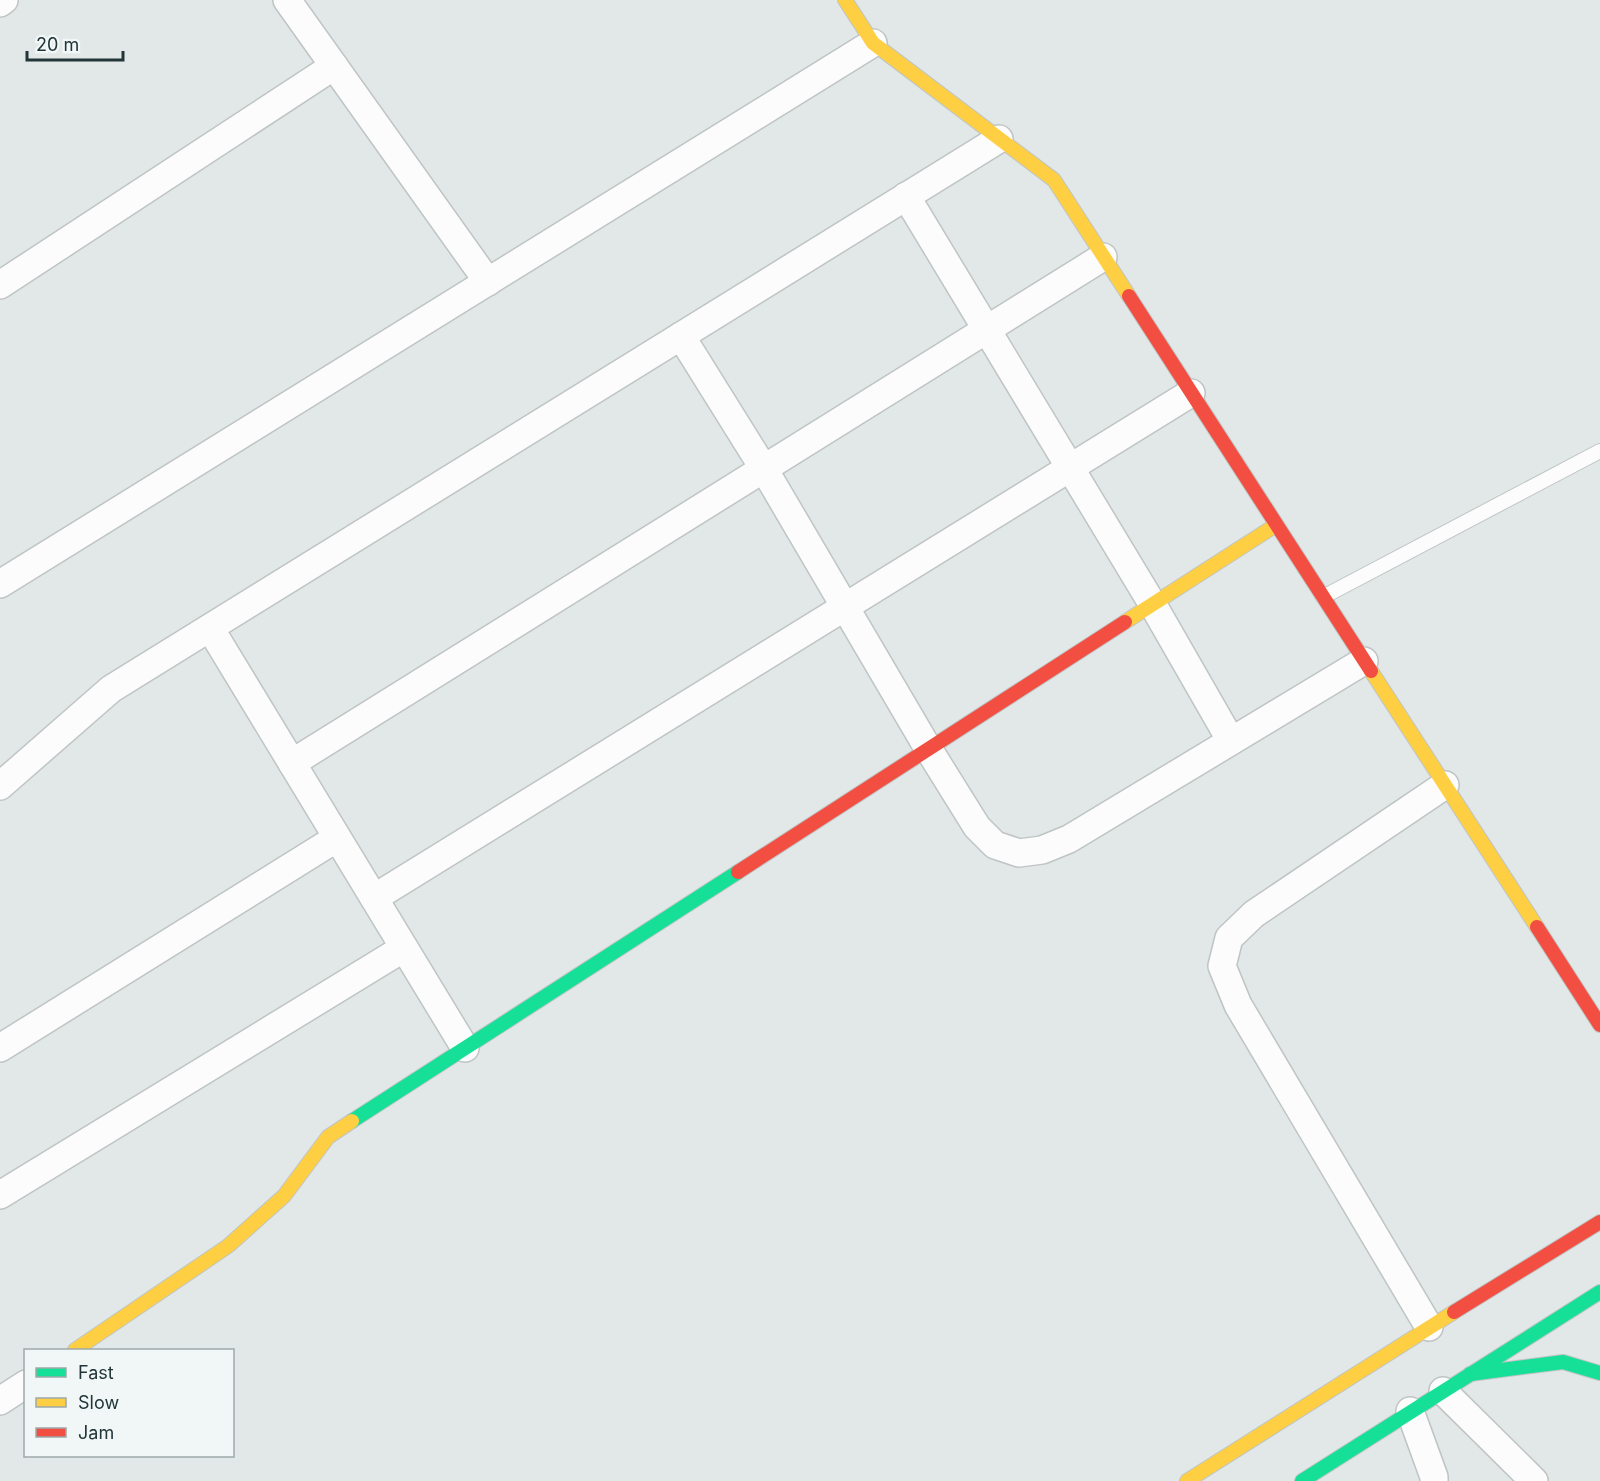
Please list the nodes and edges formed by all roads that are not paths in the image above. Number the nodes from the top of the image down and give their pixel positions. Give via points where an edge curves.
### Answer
1 (4, 0) edge
2 (287, 0) edge
3 (845, 0) edge
4 (0, 3) edge
5 (873, 43) junction
6 (333, 66) junction
7 (999, 139) junction
8 (906, 196) junction
9 (1103, 256) junction
10 (488, 282) junction
11 (0, 285) edge
12 (986, 330) junction
13 (681, 336) junction
14 (1191, 393) junction
15 (1600, 451) edge
16 (1070, 468) junction
17 (764, 469) junction
18 (1276, 525) junction
19 (0, 584) edge
20 (1323, 597) junction
21 (1153, 604) junction
22 (844, 607) junction
23 (210, 628) junction
24 (1364, 661) junction
25 (1231, 741) junction
26 (928, 750) junction
27 (292, 763) junction
28 (1445, 785) junction
29 (0, 786) edge
30 (337, 838) junction
31 (374, 898) junction
32 (405, 948) junction
33 (1600, 1025) edge
34 (0, 1048) edge
35 (465, 1048) junction
36 (0, 1195) edge
37 (1600, 1222) edge
38 (1600, 1292) edge
39 (1429, 1328) junction
40 (76, 1349) edge
41 (1600, 1373) edge
42 (1470, 1374) junction
43 (24, 1385) edge
44 (1443, 1391) junction
45 (0, 1401) edge
46 (1410, 1411) junction
47 (1187, 1481) edge
48 (1302, 1481) edge
49 (1434, 1481) edge
50 (1534, 1481) edge

1 - 4 street
2 - 6 street
3 - 5 street
5 - 7 street
5 - 10 street
6 - 10 street
6 - 11 street
7 - 8 street
7 - 9 street via 1054,180
8 - 12 street
8 - 13 street
9 - 12 street
9 - 14 street
10 - 19 street
12 - 16 street
12 - 17 street
13 - 17 street
13 - 23 street
14 - 16 street
14 - 18 street
15 - 20 lane
16 - 21 street
16 - 22 street
17 - 22 street
17 - 27 street
18 - 20 street
18 - 21 street
20 - 24 street
21 - 25 street
21 - 26 street
22 - 26 street
22 - 31 street
23 - 27 street
23 - 29 street via 111,689
24 - 25 street
24 - 28 street
25 - 26 street via 1069,839 1042,850 1019,853 995,845 977,827
26 - 35 street
27 - 30 street
28 - 33 street
28 - 39 street via 1254,914 1229,938 1222,966 1238,1005
30 - 31 street
30 - 34 street
31 - 32 street
32 - 35 street
32 - 36 street
35 - 40 street via 328,1137 284,1196 228,1246
37 - 39 street
38 - 42 street
39 - 47 street
41 - 42 street via 1563,1362
42 - 44 street
43 - 45 street
44 - 46 street
44 - 50 street
46 - 48 street
46 - 49 street

